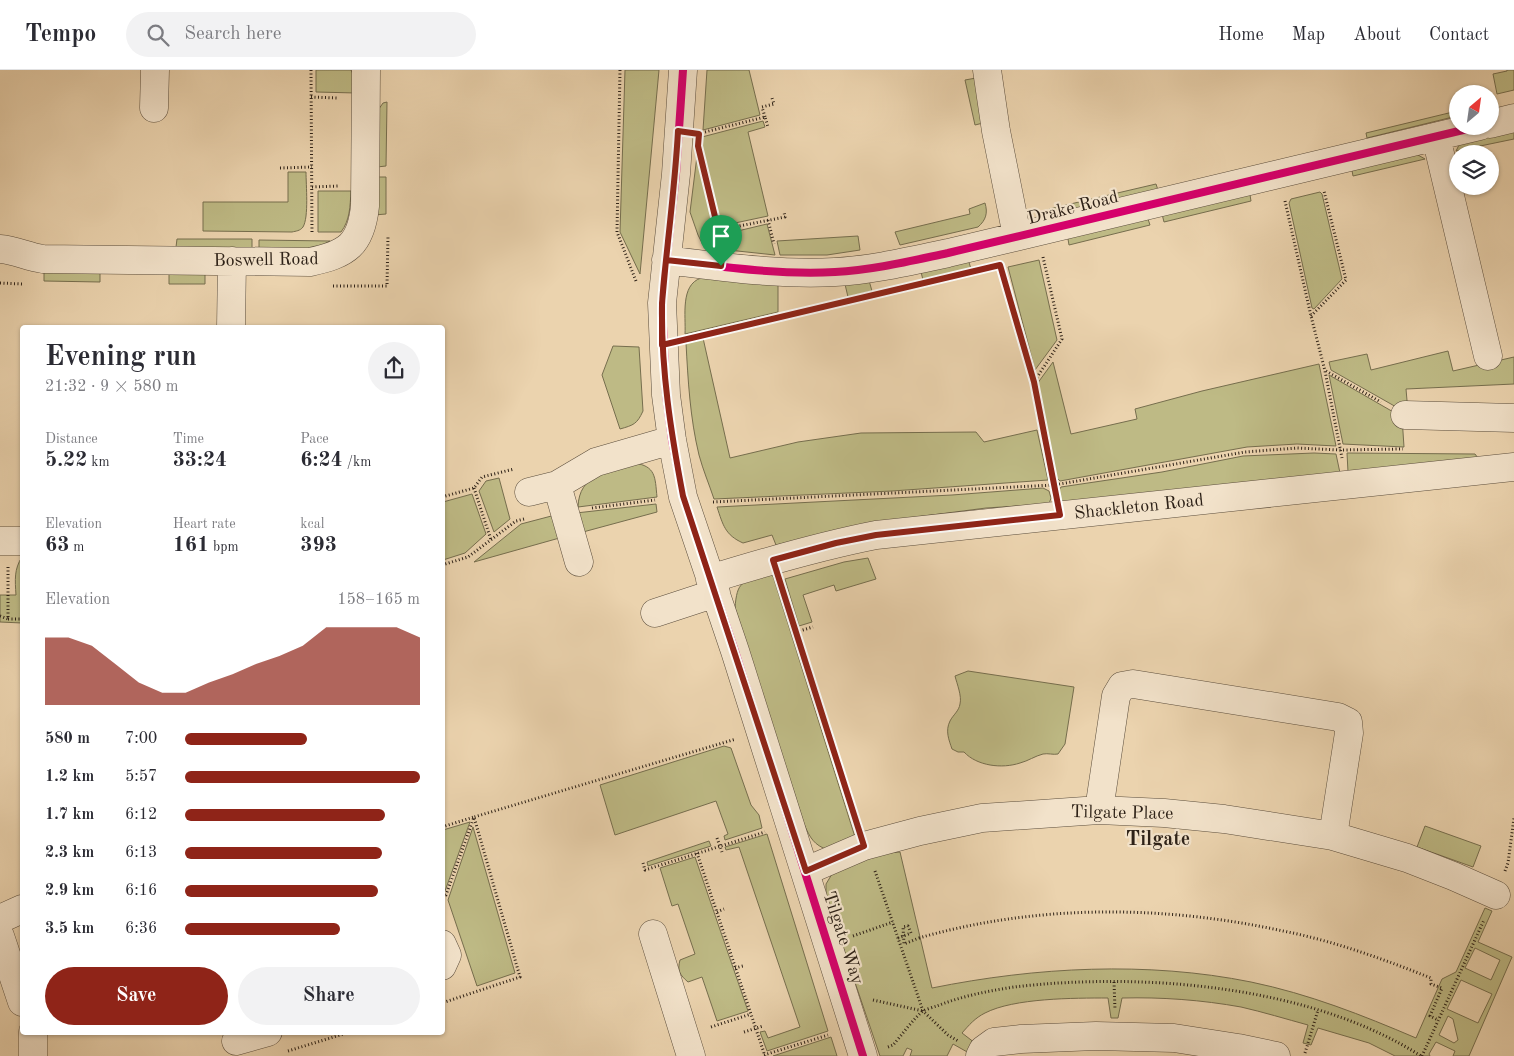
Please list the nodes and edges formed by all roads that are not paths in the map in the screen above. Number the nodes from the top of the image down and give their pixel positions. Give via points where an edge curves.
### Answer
1 (155, 70) edge
2 (366, 70) edge
3 (683, 70) edge
4 (986, 70) edge
5 (154, 108) dead end
6 (1514, 118) edge
7 (1499, 122) edge
8 (1449, 134) edge
9 (1436, 137) junction
10 (1017, 236) junction
11 (0, 249) edge
12 (666, 260) junction
13 (232, 261) junction
14 (231, 325) edge
15 (1488, 356) dead end
16 (1404, 415) road end
17 (1514, 418) edge
18 (672, 440) junction
19 (1514, 467) edge
20 (557, 485) junction
21 (529, 492) dead end
22 (579, 562) dead end
23 (713, 586) junction
24 (655, 613) dead end
25 (1098, 810) junction
26 (1333, 836) junction
27 (806, 871) junction
28 (1496, 895) road end
29 (20, 910) edge
30 (0, 919) edge
31 (653, 934) dead end
32 (0, 936) edge
33 (20, 996) edge
34 (34, 1035) edge
35 (236, 1043) edge
36 (274, 1043) edge
37 (688, 1046) edge
38 (34, 1056) edge
39 (864, 1056) edge
40 (980, 1056) edge
41 (1276, 1056) edge

1 - 5 street
2 - 13 street, Boswell Road via 365,206 363,224 356,240 344,252 310,262
3 - 12 street, Tilgate Way
4 - 10 street
6 - 7 street
8 - 9 street, Drake Road
9 - 10 street, Drake Road
9 - 15 street
10 - 12 street, Drake Road via 880,267 835,272 794,272
11 - 13 street, Boswell Road via 43,259
12 - 18 street, Tilgate Way via 662,345
13 - 14 street
16 - 17 street
18 - 20 street via 596,462
18 - 23 street, Tilgate Way via 683,496
19 - 23 street, Shackleton Road via 876,535 773,560
20 - 21 street
20 - 22 street
23 - 24 street, Shackleton Road
23 - 27 street, Tilgate Way
25 - 26 street, Tilgate Place via 1224,819
25 - 26 street via 1116,696 1122,686 1133,684 1338,717 1348,722
25 - 27 street, Tilgate Place via 982,818 864,846
26 - 28 street, Tilgate Place via 1407,858
27 - 39 street, Tilgate Way
29 - 30 street
31 - 37 street
32 - 33 street
34 - 38 street
35 - 36 street
40 - 41 street via 994,1042 1096,1036 1174,1038

